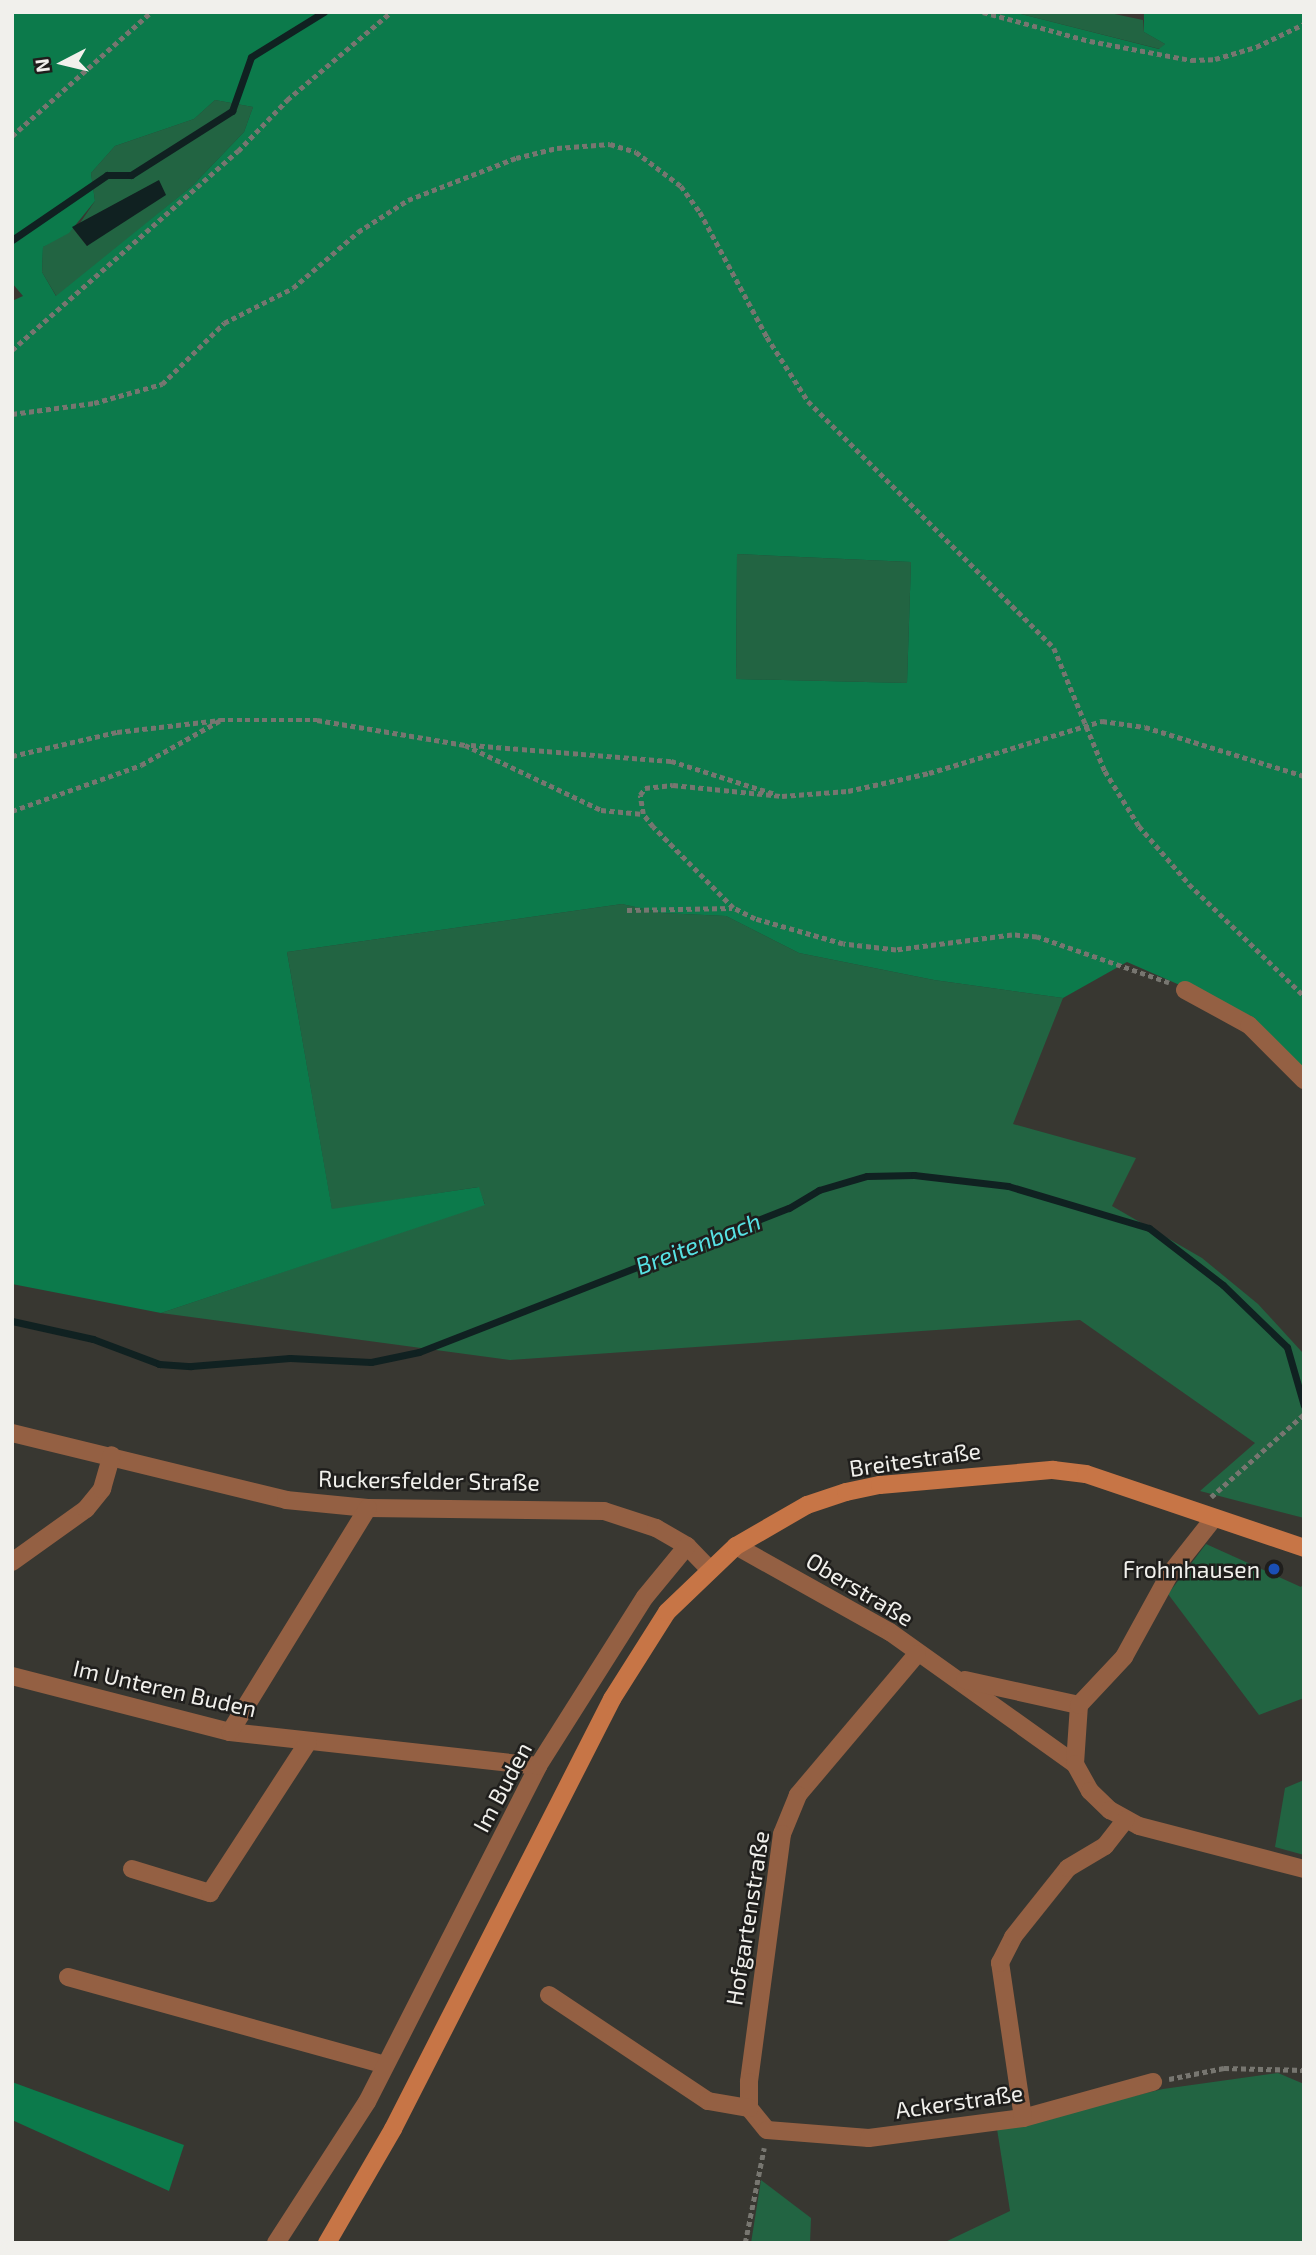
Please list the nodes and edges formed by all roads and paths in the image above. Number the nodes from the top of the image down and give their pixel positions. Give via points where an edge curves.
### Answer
1 (151, 12) edge
2 (391, 12) edge
3 (983, 12) edge
4 (1304, 24) edge
5 (12, 136) edge
6 (12, 350) edge
7 (12, 414) edge
8 (220, 720) junction
9 (1083, 723) junction
10 (464, 745) junction
11 (12, 756) edge
12 (1304, 776) edge
13 (782, 796) junction
14 (12, 811) edge
15 (643, 814) junction
16 (733, 908) junction
17 (626, 910) dead end
18 (1185, 989) joint
19 (1304, 996) edge
20 (1304, 1080) edge
21 (1303, 1415) edge
22 (12, 1433) edge
23 (112, 1455) junction
24 (368, 1508) junction
25 (1208, 1516) junction
26 (687, 1546) junction
27 (736, 1546) junction
28 (1304, 1548) edge
29 (12, 1562) edge
30 (709, 1569) junction
31 (917, 1654) junction
32 (12, 1676) edge
33 (955, 1678) junction
34 (1079, 1705) junction
35 (230, 1732) junction
36 (308, 1742) junction
37 (1075, 1764) junction
38 (538, 1766) junction
39 (1125, 1820) junction
40 (132, 1869) dead end
41 (1304, 1869) edge
42 (68, 1977) dead end
43 (549, 1995) dead end
44 (385, 2065) junction
45 (1304, 2070) edge
46 (1153, 2082) joint
47 (749, 2108) junction
48 (1023, 2118) junction
49 (767, 2130) junction
50 (276, 2243) edge
51 (327, 2243) edge
52 (745, 2243) edge

1 - 5 path
2 - 6 path via 287,100 228,160
3 - 4 path via 1090,41 1191,60 1215,60 1256,47
7 - 9 path via 93,403 162,384 224,323 293,288 390,210 516,158 582,144 610,144 636,152 681,186 718,239 766,337 807,401 1036,627 1054,648
8 - 10 path via 317,720
8 - 11 path via 117,732
8 - 14 path via 141,765
9 - 12 path via 1145,727
9 - 13 path via 896,782
9 - 19 path via 1105,771 1155,845
10 - 13 path via 671,761
10 - 15 path via 601,810
13 - 15 path via 658,786 645,788 640,795
15 - 16 path
16 - 17 path
16 - 18 path via 788,930 869,947 909,949 1000,936 1037,937
18 - 20 street via 1249,1025
21 - 25 path via 1214,1491
22 - 23 street, Ruckersfelder Straße
23 - 24 street, Ruckersfelder Straße via 286,1500
23 - 29 street via 102,1489 86,1509
24 - 26 street, Ruckersfelder Straße via 604,1511 633,1518
24 - 35 street
25 - 27 street, Breitestraße via 1086,1474 1015,1471 846,1492 807,1505
25 - 28 street, Breitestraße
25 - 34 street via 1169,1574 1124,1657
26 - 30 street, Ruckersfelder Straße
26 - 38 street, Im Buden via 645,1597
27 - 30 street, Breitestraße
27 - 31 street, Oberstraße via 890,1632
30 - 51 street, Breitestraße via 667,1612 612,1699 393,2129
31 - 33 street, Oberstraße
31 - 47 street, Hofgartenstraße via 798,1795 782,1834 748,2082
32 - 35 street, Im Unteren Buden
33 - 34 street, Oberstraße
33 - 37 street, Oberstraße
34 - 37 street
35 - 36 street, Im Unteren Buden
36 - 38 street, Im Unteren Buden
36 - 40 street via 210,1893
37 - 39 street via 1090,1791
38 - 44 street, Im Buden
39 - 41 street
39 - 48 street via 1105,1846 1068,1868 1013,1937 1000,1963
42 - 44 street
43 - 47 street via 708,2101
44 - 50 street, Im Buden via 367,2102
45 - 46 path via 1224,2067
46 - 48 street, Ackerstraße
47 - 49 street
48 - 49 street, Ackerstraße via 869,2138
49 - 52 path

